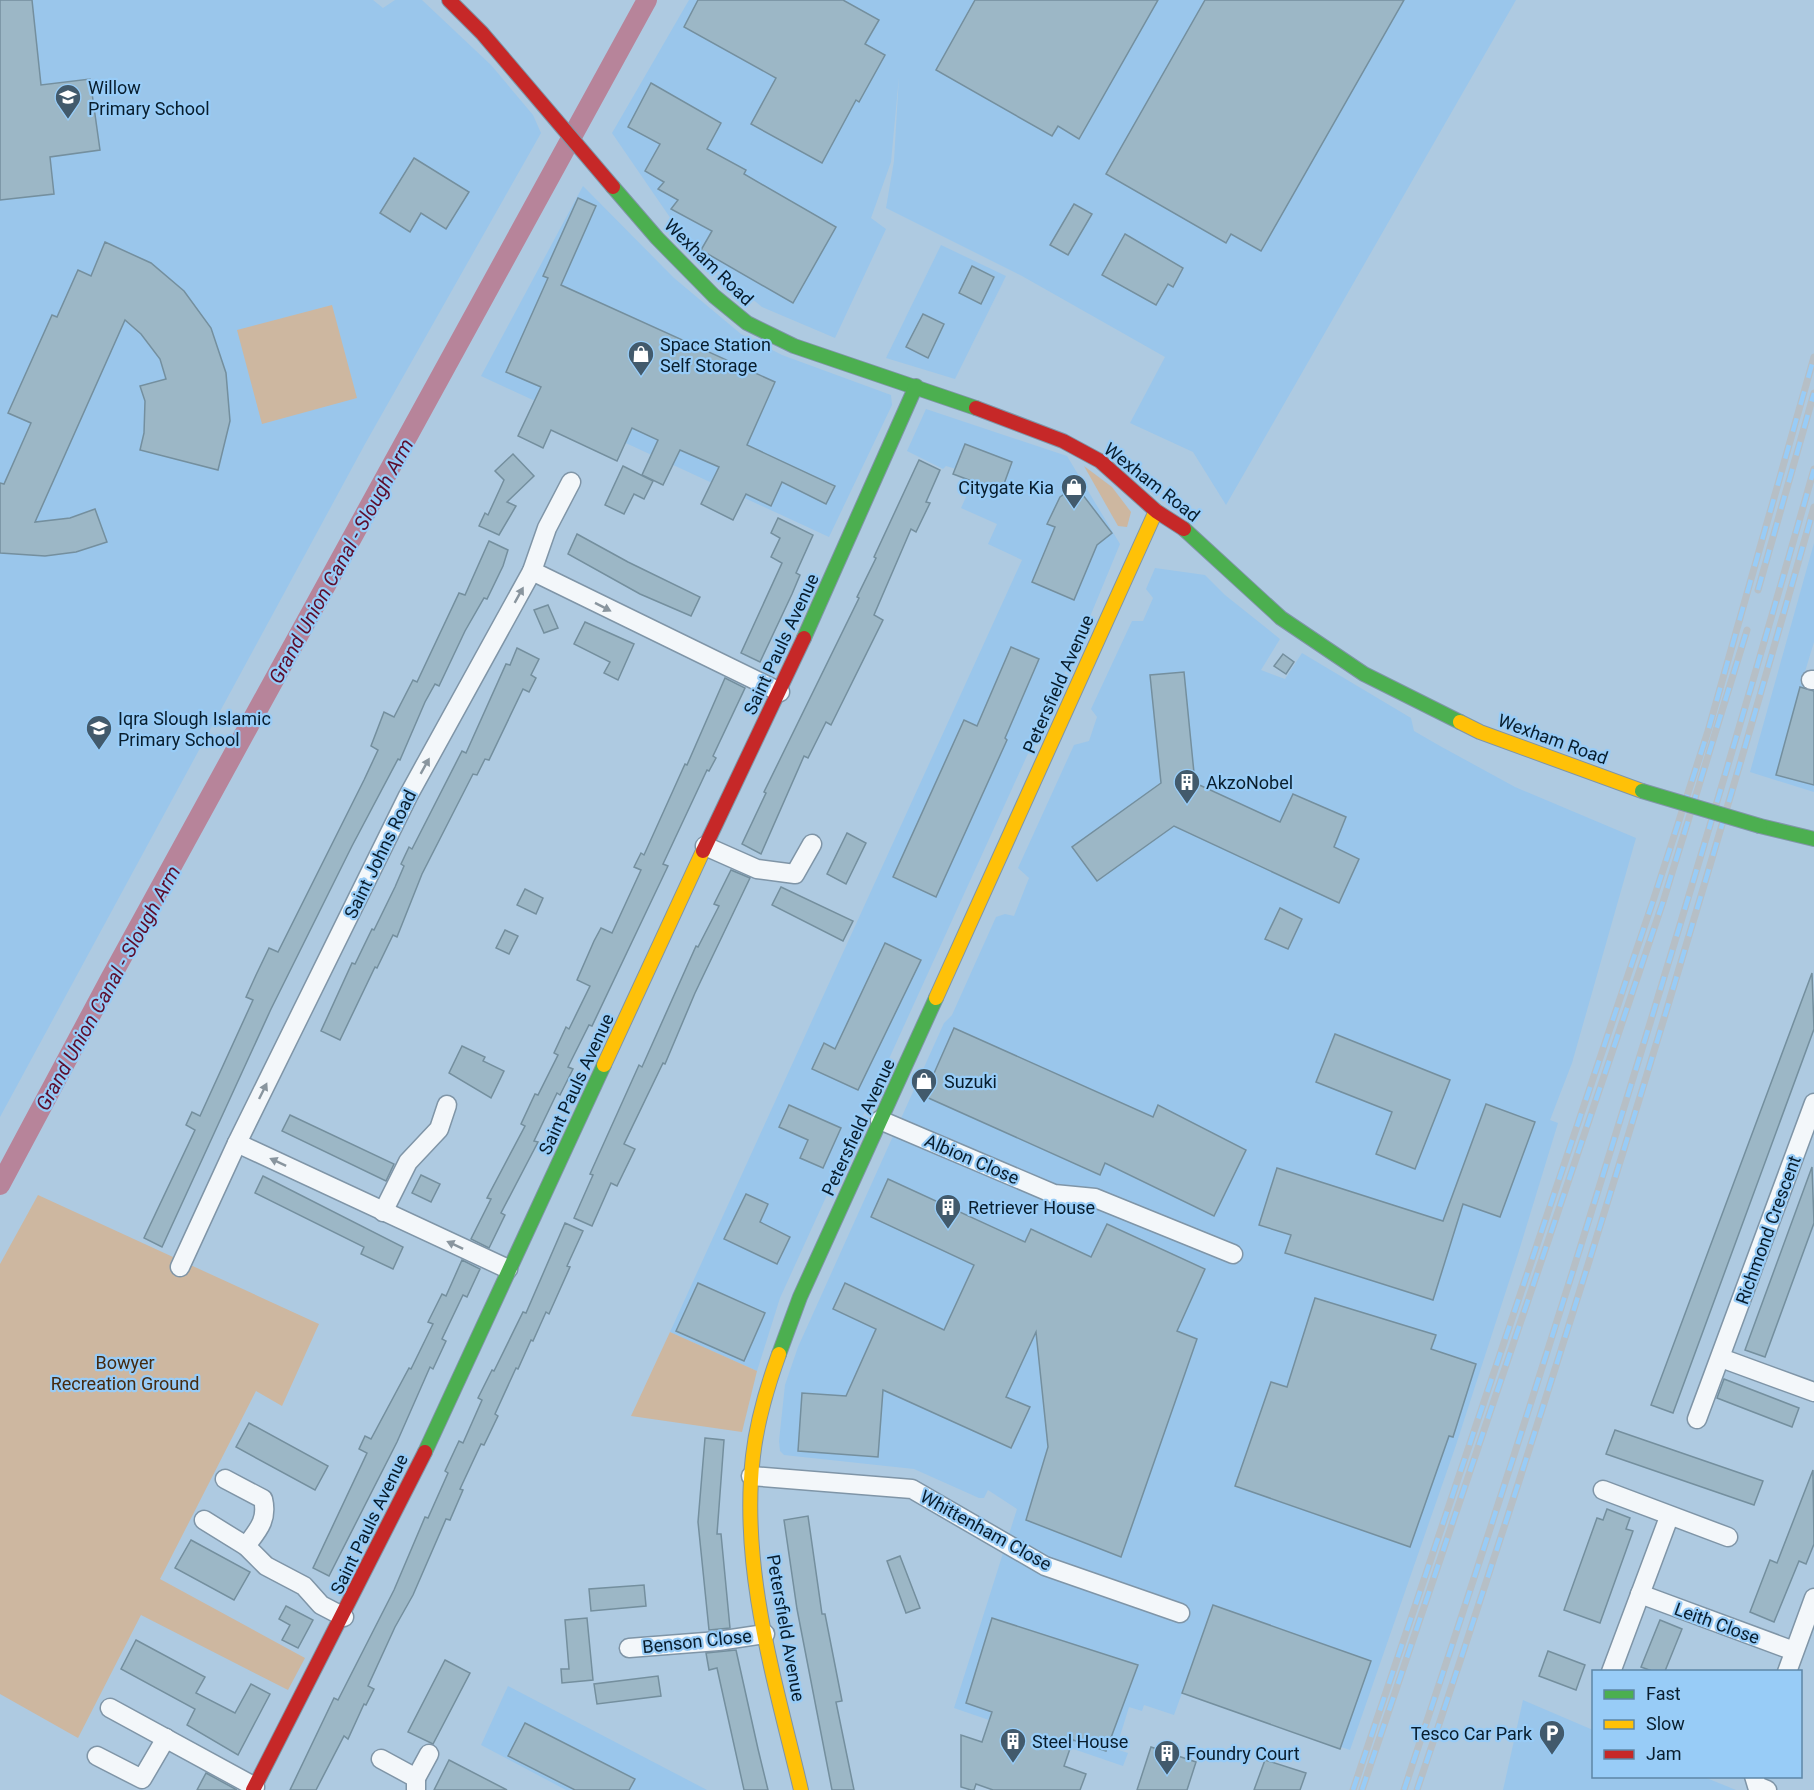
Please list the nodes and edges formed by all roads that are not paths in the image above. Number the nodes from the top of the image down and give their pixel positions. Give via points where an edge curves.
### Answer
1 (449, 0) edge
2 (916, 386) junction
3 (571, 482) dead end
4 (1156, 511) junction
5 (532, 571) junction
6 (780, 692) junction
7 (1814, 839) edge
8 (812, 844) dead end
9 (705, 846) junction
10 (1814, 1103) edge
11 (447, 1105) dead end
12 (880, 1120) junction
13 (237, 1143) junction
14 (383, 1212) junction
15 (1233, 1254) dead end
16 (180, 1267) dead end
17 (508, 1269) junction
18 (1721, 1358) junction
19 (1814, 1392) edge
20 (1697, 1419) dead end
21 (751, 1476) junction
22 (225, 1479) dead end
23 (1603, 1490) dead end
24 (1670, 1517) junction
25 (204, 1521) dead end
26 (1728, 1537) dead end
27 (246, 1546) junction
28 (1640, 1594) junction
29 (1814, 1599) edge
30 (1179, 1613) dead end
31 (344, 1617) junction
32 (765, 1634) junction
33 (629, 1648) dead end
34 (1794, 1652) junction
35 (1611, 1670) edge
36 (1787, 1670) edge
37 (110, 1708) dead end
38 (166, 1738) junction
39 (429, 1754) dead end
40 (97, 1756) dead end
41 (381, 1759) dead end
42 (1755, 1778) edge
43 (416, 1784) edge
44 (254, 1788) edge
45 (801, 1790) edge
46 (1767, 1790) edge

1 - 2 street, Wexham Road via 482,33 685,269 747,323 794,346
2 - 4 street, Wexham Road via 1063,441 1100,461
2 - 6 street, Saint Pauls Avenue
3 - 5 street, Saint Johns Road via 547,528
4 - 7 street, Wexham Road, bridge via 1184,529 1281,618 1364,674 1480,732 1642,791
4 - 12 street, Petersfield Avenue
5 -> 6 street
13 -> 5 street, Saint Johns Road via 408,796
6 - 9 street, Saint Pauls Avenue
8 - 9 street via 795,874 757,869
9 - 17 street, Saint Pauls Avenue
10 - 18 street, Richmond Crescent
11 - 14 street via 448,1132 408,1162
12 - 15 street, Albion Close via 1054,1194 1095,1198
12 - 21 street, Petersfield Avenue via 777,1357 761,1413
14 -> 13 street
13 - 16 street, Saint Johns Road
17 -> 14 street
17 - 31 street, Saint Pauls Avenue via 404,1497
18 - 19 street
18 - 20 street, Richmond Crescent
21 - 30 street, Whittenham Close via 912,1489 1045,1566
21 - 32 street, Petersfield Avenue via 754,1567
22 - 27 street via 263,1499 266,1513
23 - 24 street
24 - 26 street
24 - 28 street
25 - 27 street
27 - 31 street via 266,1566 304,1586 321,1605
28 - 34 street, Leith Close
28 - 35 street
29 - 34 street
31 - 44 street, Saint Pauls Avenue
32 - 33 street, Benson Close
32 - 45 street, Petersfield Avenue
34 - 36 street
37 - 38 street
38 - 40 street via 142,1779
38 - 44 street
39 - 43 street
41 - 43 street
42 - 46 street via 1757,1786

